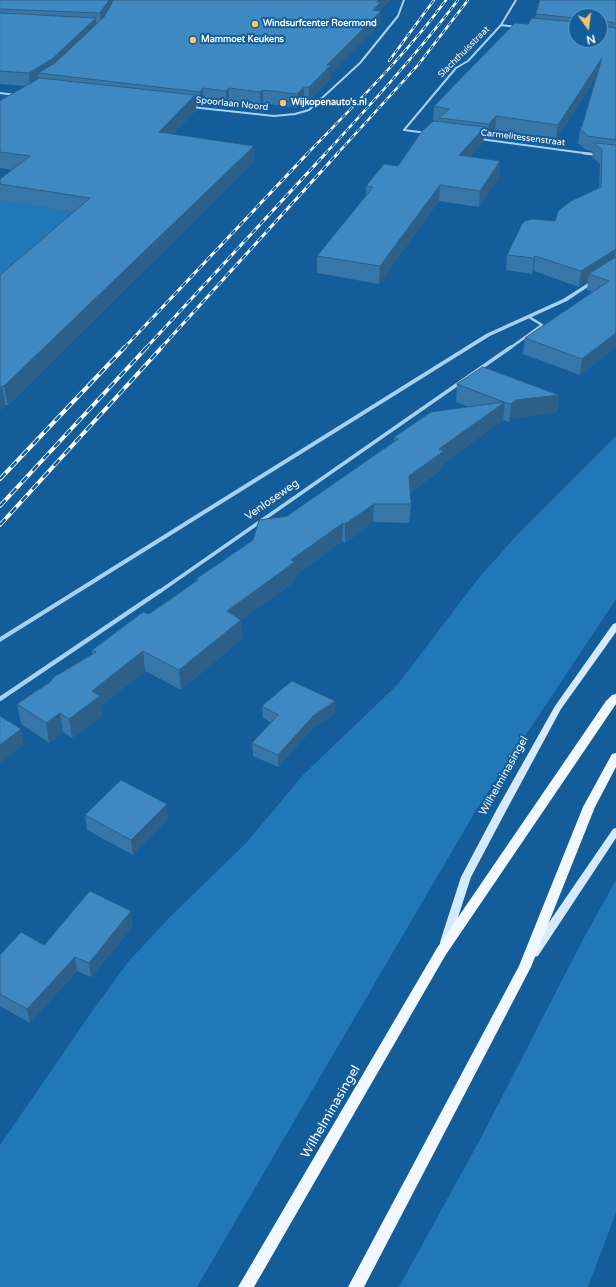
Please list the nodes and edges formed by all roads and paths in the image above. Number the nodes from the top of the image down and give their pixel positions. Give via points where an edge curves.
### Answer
1 (404, 0) edge
2 (516, 0) edge
3 (501, 25) junction
4 (523, 27) edge
5 (0, 93) edge
6 (13, 99) edge
7 (189, 106) edge
8 (427, 133) edge
9 (474, 139) edge
10 (600, 155) edge
11 (598, 279) edge
12 (529, 317) junction
13 (616, 626) edge
14 (0, 640) edge
15 (616, 698) edge
16 (0, 699) edge
17 (616, 757) edge
18 (616, 830) edge
19 (441, 952) junction
20 (525, 967) junction
21 (246, 1287) edge
22 (356, 1287) edge

1 - 7 street, Spoorlaan Noord via 398,16 360,63 309,110 274,116
2 - 3 street, Slachthuisstraat
3 - 4 street
3 - 8 street, Slachthuisstraat via 468,60 456,68 404,130
5 - 6 street via 20,95
9 - 10 street, Carmelitessenstraat
11 - 12 street via 565,300
12 - 14 street via 488,335
12 - 16 street, Venloseweg via 542,325
13 - 19 main road, Wilhelminasingel via 558,708 466,876
15 - 19 main road, Wilhelminasingel
17 - 20 main road via 589,807
18 - 20 main road
19 - 21 main road, Wilhelminasingel
20 - 22 main road

